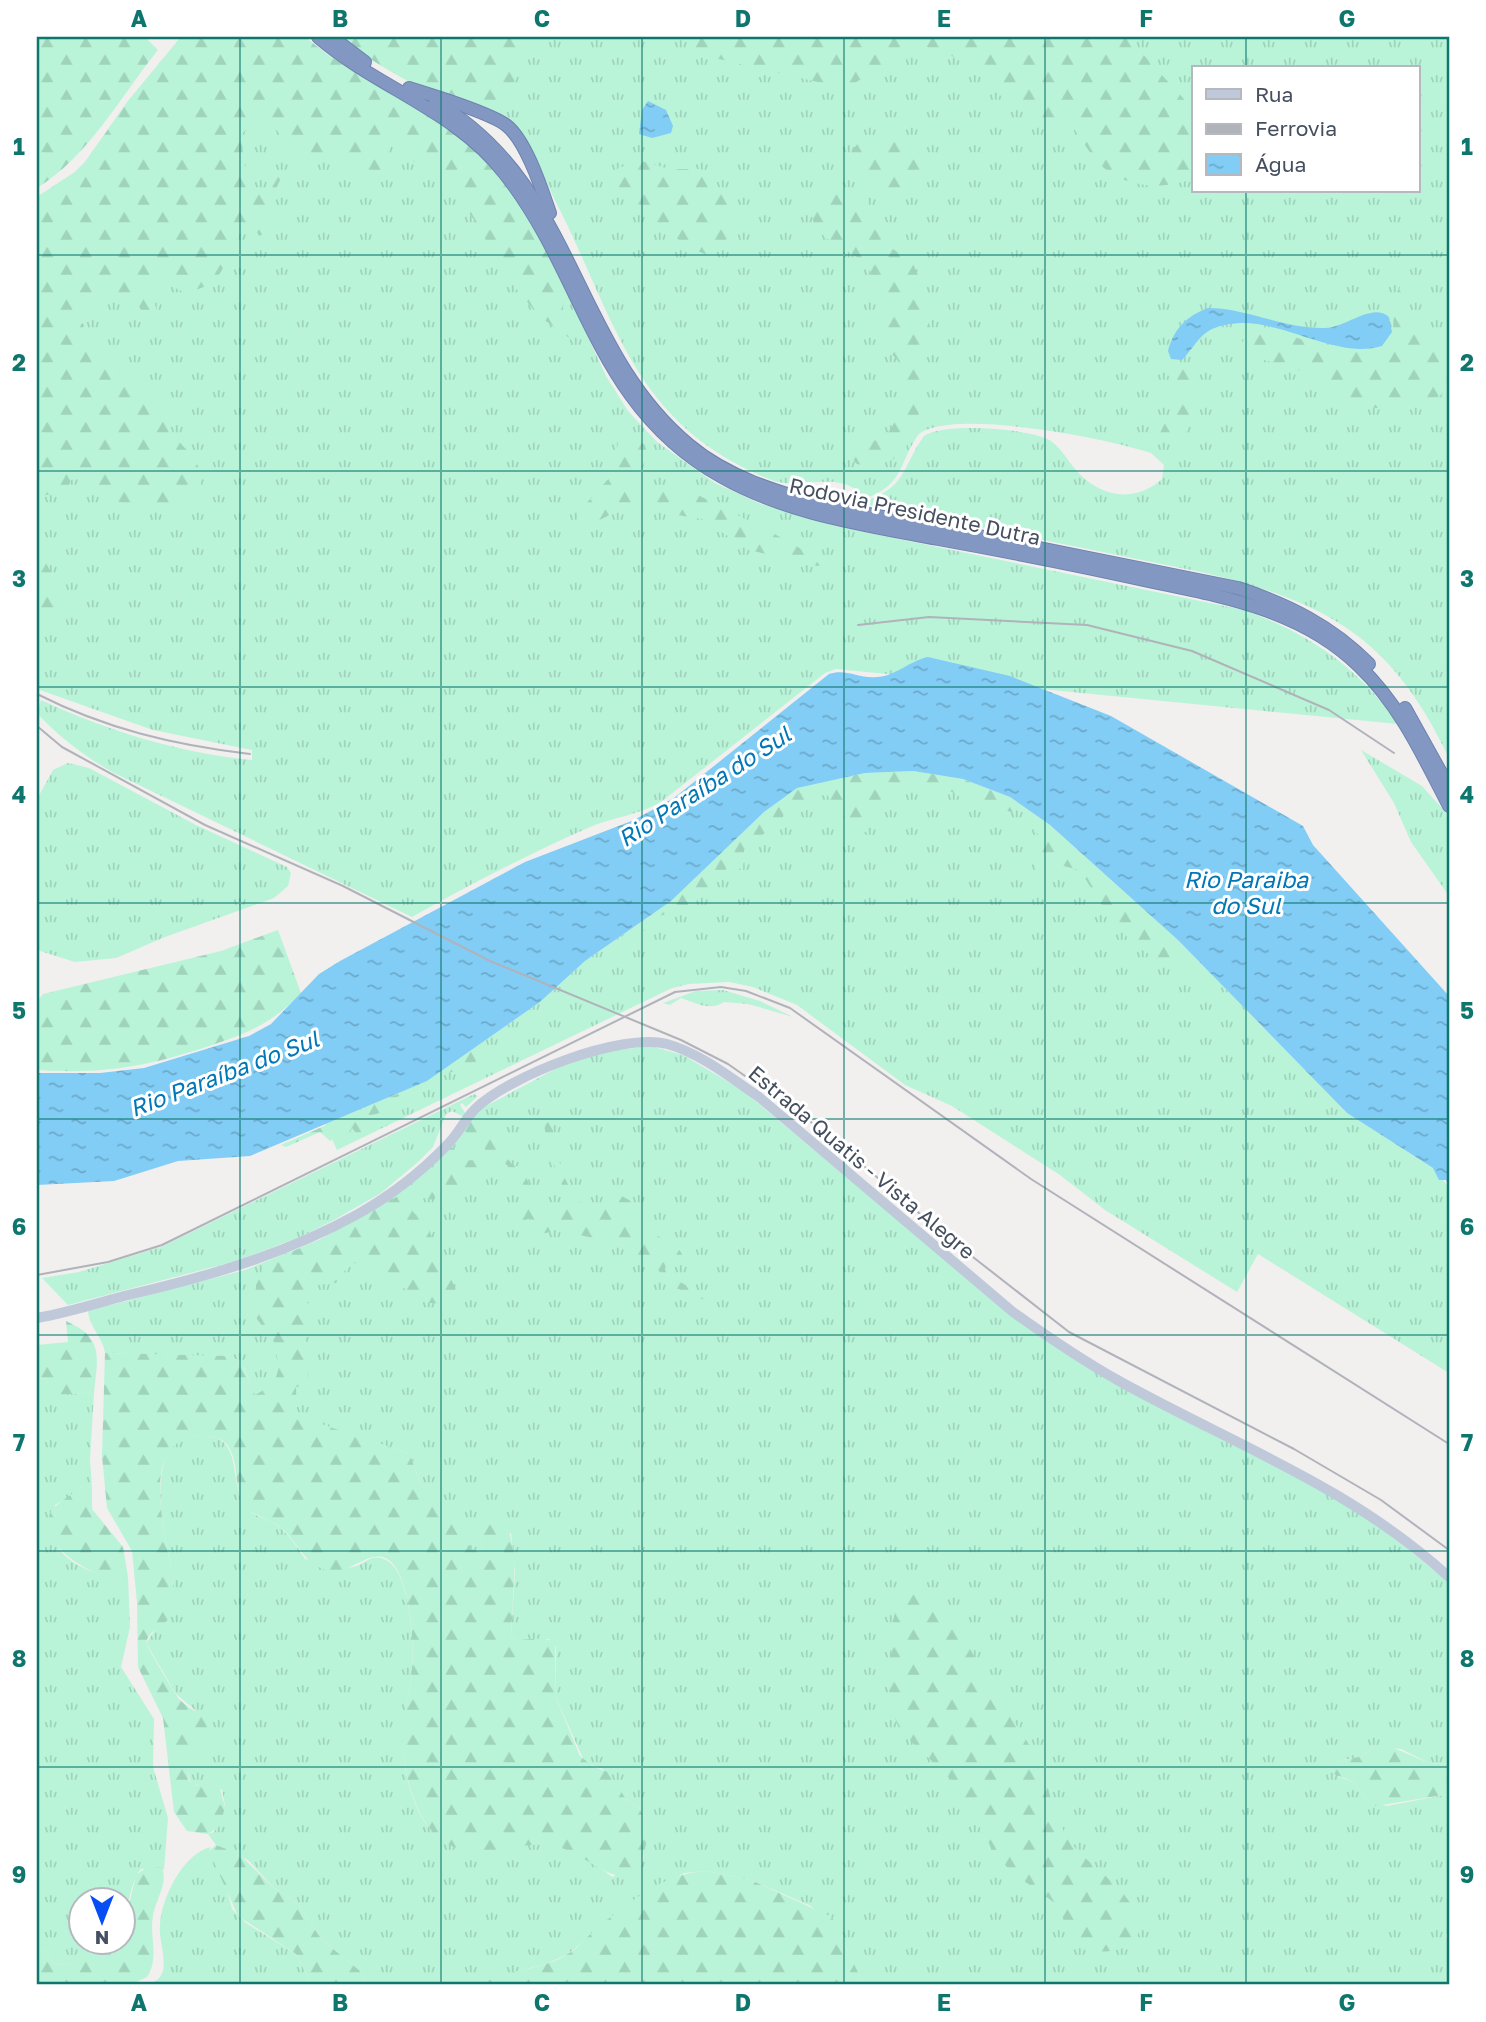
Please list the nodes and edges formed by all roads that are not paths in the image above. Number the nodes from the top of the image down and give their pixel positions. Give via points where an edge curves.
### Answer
1 (318, 37) edge
2 (332, 37) edge
3 (409, 88) junction
4 (559, 243) junction
5 (824, 510) junction
6 (904, 527) junction
7 (1449, 787) edge
8 (1449, 806) edge
9 (37, 1318) edge
10 (1449, 1577) edge

1 - 5 highway, Rodovia Presidente Dutra via 345,59 436,111 504,172 541,228 619,382 662,433 696,461 751,492
2 - 3 highway, Rodovia Presidente Dutra
3 - 4 highway, Rodovia Presidente Dutra via 466,121 489,141 522,178
3 - 4 highway via 506,125 541,187
4 - 5 highway, Rodovia Presidente Dutra via 622,367 667,425 690,446 739,476
5 - 6 highway, Rodovia Presidente Dutra
6 - 7 highway, Rodovia Presidente Dutra via 1194,578 1238,588 1293,609 1344,641 1375,670 1416,724
6 - 8 highway, Rodovia Presidente Dutra via 1225,597 1291,620 1356,663 1387,695
9 - 10 street, Estrada Quatis - Vista Alegre via 239,1266 309,1239 394,1191 446,1146 478,1107 500,1093 590,1051 631,1043 665,1044 717,1069 759,1097 992,1295 1053,1340 1121,1382 1338,1493 1406,1540

